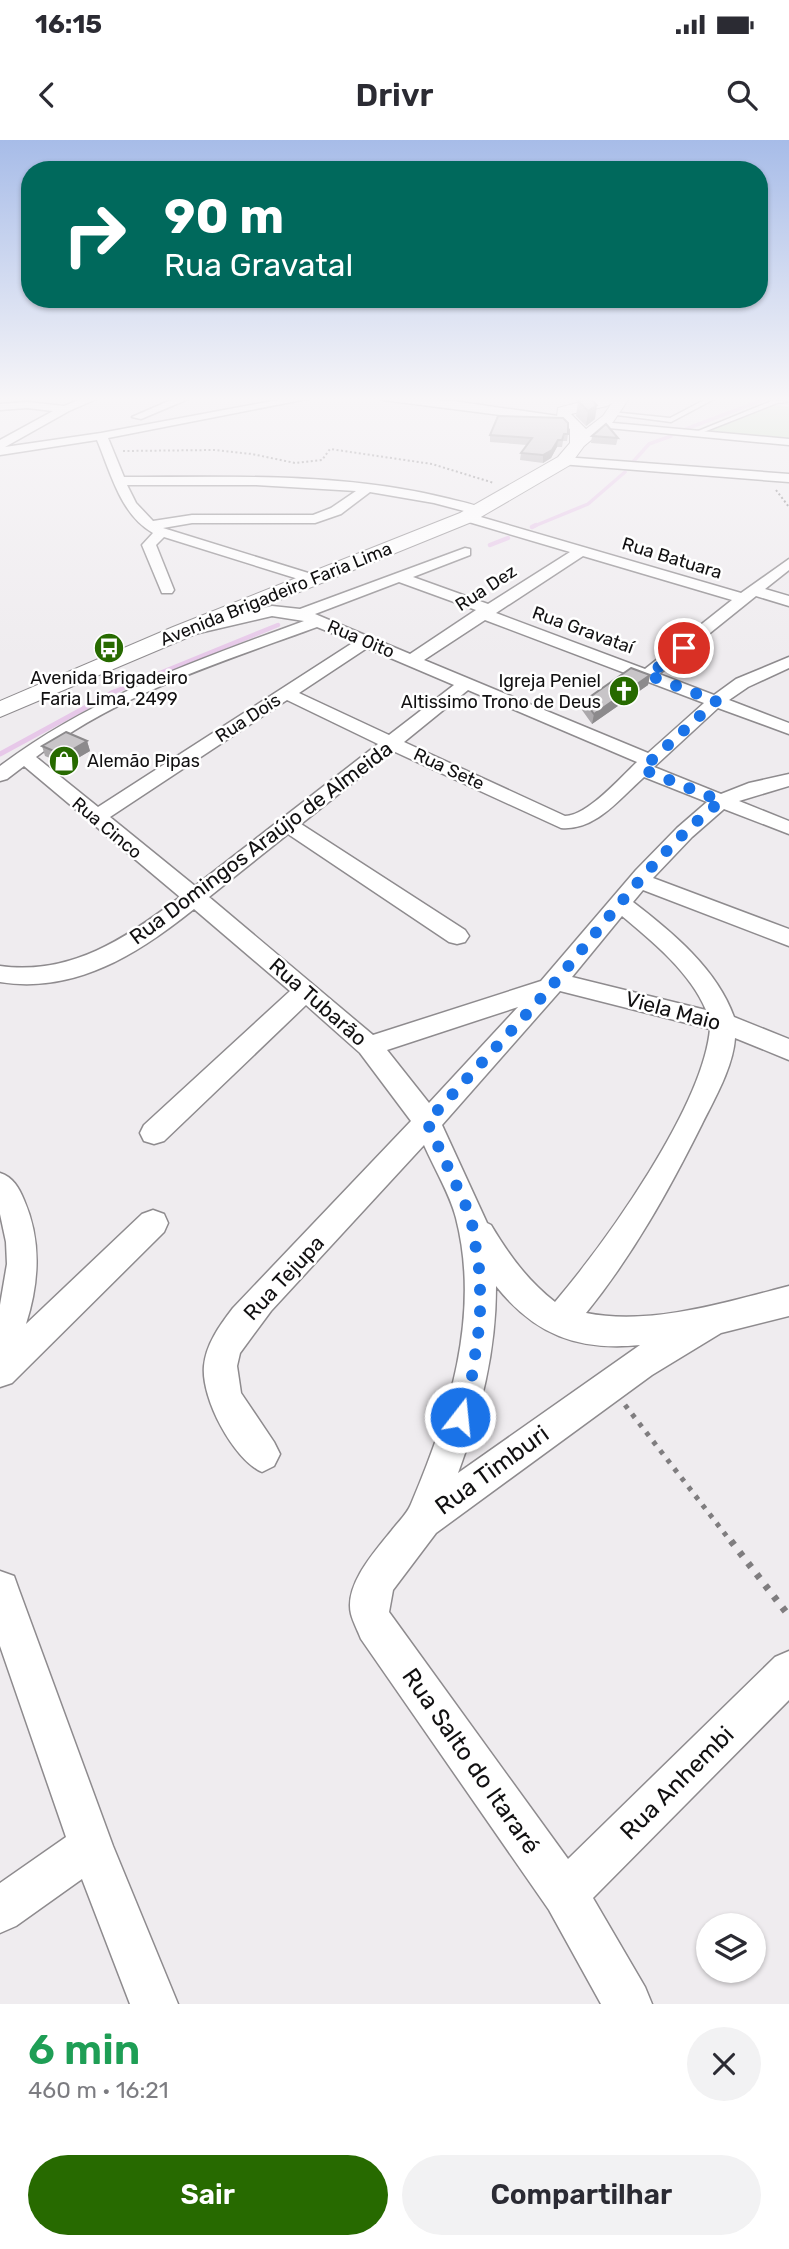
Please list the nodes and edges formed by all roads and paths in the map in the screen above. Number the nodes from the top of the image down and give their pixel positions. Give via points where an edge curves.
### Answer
1 (122, 484) edge
2 (321, 484) edge
3 (496, 484) edge
4 (526, 484) edge
5 (368, 488) junction
6 (514, 491) junction
7 (473, 514) junction
8 (155, 529) junction
9 (582, 551) junction
10 (465, 552) dead end
11 (789, 563) edge
12 (399, 577) junction
13 (313, 579) junction
14 (167, 590) dead end
15 (749, 595) junction
16 (789, 601) edge
17 (485, 611) junction
18 (301, 614) junction
19 (318, 621) junction
20 (181, 632) junction
21 (366, 641) junction
22 (412, 660) junction
23 (789, 662) edge
24 (648, 675) junction
25 (467, 683) junction
26 (285, 693) junction
27 (716, 701) junction
28 (0, 710) edge
29 (789, 729) edge
30 (393, 742) junction
31 (23, 757) junction
32 (646, 765) junction
33 (0, 775) edge
34 (789, 780) edge
35 (721, 801) junction
36 (95, 818) junction
37 (286, 823) junction
38 (789, 828) edge
39 (639, 881) junction
40 (192, 897) junction
41 (620, 903) junction
42 (457, 936) dead end
43 (789, 938) edge
44 (0, 974) edge
45 (552, 984) junction
46 (305, 991) junction
47 (723, 1023) junction
48 (369, 1046) junction
49 (789, 1051) edge
50 (427, 1122) junction
51 (154, 1133) dead end
52 (0, 1185) edge
53 (471, 1217) junction
54 (153, 1223) dead end
55 (789, 1300) edge
56 (714, 1320) junction
57 (559, 1322) junction
58 (0, 1344) edge
59 (0, 1371) edge
60 (609, 1385) junction
61 (262, 1454) dead end
62 (423, 1520) junction
63 (0, 1590) edge
64 (789, 1616) edge
65 (789, 1671) edge
66 (91, 1846) junction
67 (565, 1894) junction
68 (0, 1910) edge
69 (155, 2004) edge
70 (628, 2004) edge

1 - 8 street via 136,512
2 - 5 street, Rua Batuara
3 - 6 path
4 - 6 main road, Avenida Brigadeiro Faria Lima
5 - 7 street, Rua Batuara via 422,495
5 - 8 street via 336,511 315,519 192,519
6 - 7 main road, Avenida Brigadeiro Faria Lima
7 - 9 street, Rua Batuara
7 - 13 main road, Avenida Brigadeiro Faria Lima
8 - 13 street
8 - 14 street via 149,545
9 - 15 street, Rua Batuara
9 - 17 street, Rua Dez
10 - 12 street
11 - 15 street
12 - 17 street
12 - 18 street
13 - 20 main road, Avenida Brigadeiro Faria Lima
15 - 16 street, Rua Batuara
15 - 24 street
17 - 22 street, Rua Dez
17 - 24 street, Rua Gravataí
18 - 19 street, Rua Oito
18 - 20 street, Rua Oito via 272,611
19 - 21 street, Rua Oito
19 - 31 street via 159,680
20 - 28 main road, Avenida Brigadeiro Faria Lima
21 - 22 street, Rua Oito
21 - 26 street, Rua Dois
22 - 25 street, Rua Oito
23 - 27 street, Rua Sete
24 - 27 street, Rua Gravataí
25 - 30 street, Rua Domingos Araújo de Almeida
25 - 32 street, Rua Oito
26 - 30 street, Rua Sete
26 - 36 street, Rua Dois
27 - 29 street, Rua Gravataí
27 - 32 street, Rua Sete
30 - 32 street, Rua Sete via 561,822 581,821
30 - 37 street, Rua Domingos Araújo de Almeida
31 - 33 street
31 - 36 street, Rua Cinco
32 - 35 street, Rua Oito
34 - 35 street
35 - 38 street, Rua Oito
35 - 39 street, Rua Tejupa
36 - 40 street, Rua Cinco
37 - 40 street, Rua Domingos Araújo de Almeida
37 - 42 street
39 - 41 street, Rua Tejupa
39 - 43 street
40 - 44 street, Rua Domingos Araújo de Almeida via 144,937 107,957 62,973
40 - 46 street, Rua Tubarão
41 - 45 street, Rua Tejupa
41 - 47 street via 658,933 690,969 716,1003
45 - 47 street, Viela Maio
45 - 48 street
45 - 50 street, Rua Tejupa
46 - 48 street, Rua Tubarão
46 - 51 street
47 - 49 street, Viela Maio
47 - 57 street via 719,1054 687,1128 612,1253
48 - 50 street, Rua Tubarão
50 - 53 street, Rua Timburi
50 - 61 street, Rua Tejupa via 254,1307 224,1349 219,1376 225,1401
52 - 58 street via 22,1233 20,1296
53 - 57 street, Rua Timburi via 508,1282 529,1304
53 - 62 street, Rua Timburi via 480,1275 480,1321 454,1437
54 - 59 street
55 - 56 street
56 - 57 street, Rua Timburi via 628,1331 593,1331
56 - 60 street
60 - 62 street, Rua Timburi
60 - 64 path
62 - 67 street, Rua Salto do Itararé via 377,1579 370,1600 374,1625
63 - 66 street
65 - 67 street, Rua Anhembi
66 - 68 street
66 - 69 street
67 - 70 street, Rua Salto do Itararé

